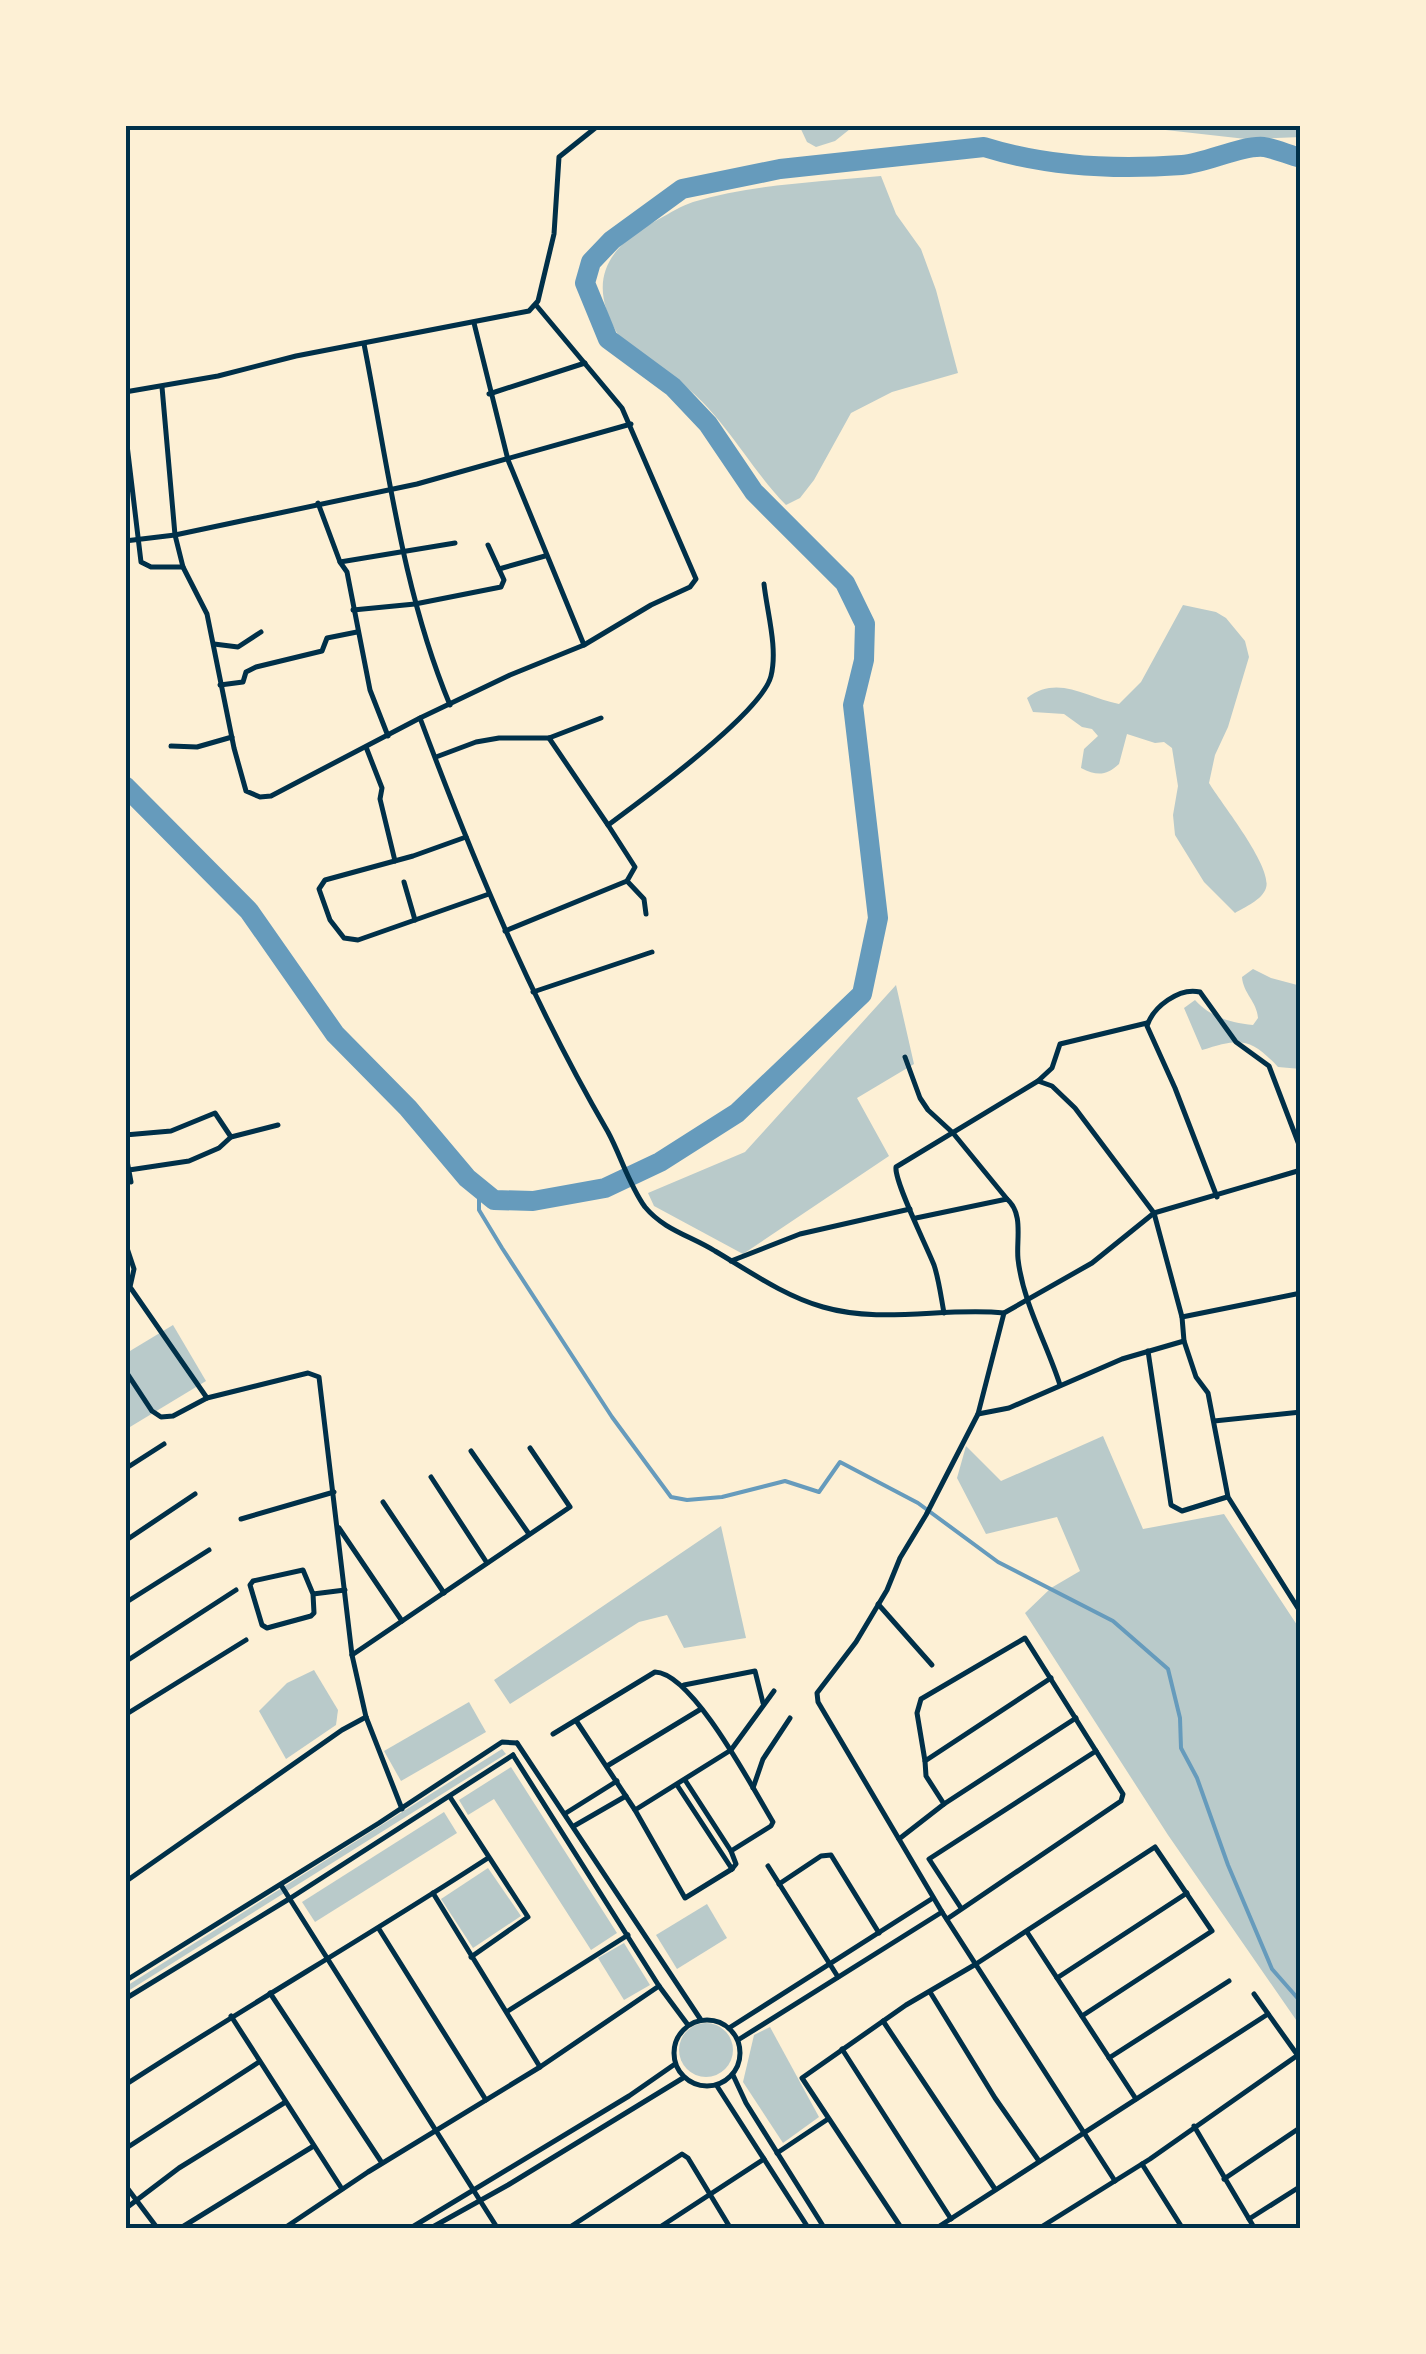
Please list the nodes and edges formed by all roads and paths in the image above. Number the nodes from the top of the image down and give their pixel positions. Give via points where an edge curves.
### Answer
1 (599, 125) edge
2 (536, 305) junction
3 (474, 322) junction
4 (364, 344) junction
5 (585, 363) junction
6 (125, 380) edge
7 (162, 387) junction
8 (127, 391) edge
9 (489, 394) junction
10 (631, 424) junction
11 (125, 428) edge
12 (126, 443) edge
13 (508, 460) junction
14 (392, 489) junction
15 (318, 504) junction
16 (175, 535) junction
17 (125, 540) edge
18 (139, 541) junction
19 (455, 543) dead end
20 (488, 546) dead end
21 (402, 551) junction
22 (546, 555) junction
23 (340, 562) junction
24 (183, 566) junction
25 (499, 568) junction
26 (764, 584) dead end
27 (415, 604) junction
28 (353, 610) junction
29 (261, 632) dead end
30 (357, 632) junction
31 (212, 644) junction
32 (584, 646) junction
33 (220, 685) junction
34 (450, 705) junction
35 (420, 718) junction
36 (600, 718) dead end
37 (388, 736) junction
38 (232, 737) junction
39 (548, 738) junction
40 (171, 746) dead end
41 (366, 747) junction
42 (434, 757) junction
43 (608, 825) junction
44 (466, 837) junction
45 (394, 861) junction
46 (627, 881) junction
47 (404, 882) dead end
48 (489, 894) junction
49 (646, 914) dead end
50 (415, 920) junction
51 (505, 931) junction
52 (652, 952) dead end
53 (533, 992) junction
54 (1147, 1023) junction
55 (905, 1057) dead end
56 (1038, 1081) junction
57 (278, 1125) dead end
58 (953, 1133) junction
59 (125, 1135) edge
60 (232, 1137) junction
61 (125, 1150) edge
62 (1301, 1150) edge
63 (129, 1170) junction
64 (1301, 1170) edge
65 (131, 1182) dead end
66 (1217, 1197) junction
67 (1007, 1199) junction
68 (910, 1209) junction
69 (1154, 1212) junction
70 (916, 1218) junction
71 (125, 1242) edge
72 (731, 1261) junction
73 (1301, 1293) edge
74 (1030, 1302) junction
75 (944, 1313) junction
76 (1004, 1313) junction
77 (1182, 1317) junction
78 (1184, 1341) junction
79 (1148, 1351) junction
80 (125, 1370) edge
81 (1060, 1386) junction
82 (207, 1398) junction
83 (1301, 1412) edge
84 (978, 1414) junction
85 (1214, 1421) junction
86 (164, 1444) dead end
87 (530, 1448) dead end
88 (471, 1451) dead end
89 (125, 1469) edge
90 (431, 1478) dead end
91 (334, 1492) junction
92 (195, 1494) dead end
93 (1228, 1497) junction
94 (383, 1502) dead end
95 (242, 1519) dead end
96 (338, 1528) junction
97 (530, 1535) junction
98 (125, 1541) edge
99 (208, 1550) dead end
100 (488, 1563) junction
101 (236, 1590) dead end
102 (345, 1590) junction
103 (444, 1593) junction
104 (313, 1594) junction
105 (125, 1603) edge
106 (878, 1604) junction
107 (1301, 1613) edge
108 (402, 1621) junction
109 (246, 1640) dead end
110 (352, 1655) junction
111 (125, 1662) edge
112 (932, 1665) dead end
113 (1051, 1678) junction
114 (684, 1685) junction
115 (774, 1691) dead end
116 (764, 1706) junction
117 (701, 1709) junction
118 (125, 1715) edge
119 (366, 1717) junction
120 (790, 1718) dead end
121 (1076, 1718) junction
122 (576, 1721) junction
123 (553, 1734) dead end
124 (517, 1742) junction
125 (731, 1750) junction
126 (1096, 1751) junction
127 (512, 1755) junction
128 (925, 1761) junction
129 (607, 1766) junction
130 (685, 1780) junction
131 (617, 1781) junction
132 (678, 1785) junction
133 (753, 1788) junction
134 (626, 1796) junction
135 (450, 1797) junction
136 (944, 1804) junction
137 (402, 1808) junction
138 (635, 1810) junction
139 (566, 1813) junction
140 (574, 1826) junction
141 (899, 1839) junction
142 (731, 1852) junction
143 (488, 1858) junction
144 (598, 1862) junction
145 (768, 1866) dead end
146 (588, 1869) junction
147 (732, 1869) junction
148 (125, 1882) edge
149 (281, 1884) junction
150 (779, 1884) junction
151 (434, 1893) junction
152 (1187, 1893) junction
153 (933, 1897) junction
154 (289, 1899) junction
155 (962, 1909) junction
156 (942, 1912) junction
157 (946, 1919) junction
158 (378, 1929) junction
159 (1027, 1932) junction
160 (879, 1933) junction
161 (628, 1934) junction
162 (471, 1958) junction
163 (326, 1960) junction
164 (828, 1962) junction
165 (976, 1964) junction
166 (838, 1977) junction
167 (1057, 1978) junction
168 (125, 1981) edge
169 (1229, 1981) dead end
170 (659, 1986) junction
171 (930, 1992) junction
172 (270, 1993) junction
173 (1254, 1994) dead end
174 (125, 1999) edge
175 (508, 2011) junction
176 (1268, 2014) junction
177 (231, 2016) junction
178 (1082, 2016) junction
179 (701, 2020) junction
180 (883, 2021) junction
181 (688, 2025) junction
182 (729, 2028) junction
183 (738, 2040) junction
184 (842, 2050) junction
185 (1109, 2058) junction
186 (1299, 2058) edge
187 (259, 2062) junction
188 (675, 2064) junction
189 (540, 2067) junction
190 (733, 2075) junction
191 (683, 2078) junction
192 (125, 2085) edge
193 (717, 2086) junction
194 (1136, 2099) junction
195 (486, 2100) junction
196 (284, 2103) junction
197 (828, 2119) junction
198 (1194, 2126) junction
199 (1301, 2127) edge
200 (434, 2131) junction
201 (1084, 2132) junction
202 (312, 2147) junction
203 (125, 2149) edge
204 (778, 2154) junction
205 (764, 2158) junction
206 (1040, 2161) junction
207 (382, 2163) junction
208 (1142, 2164) junction
209 (1224, 2179) junction
210 (1115, 2181) junction
211 (125, 2185) edge
212 (1301, 2186) edge
213 (342, 2189) junction
214 (472, 2189) junction
215 (995, 2190) junction
216 (709, 2197) junction
217 (479, 2199) junction
218 (136, 2202) junction
219 (125, 2209) edge
220 (814, 2212) junction
221 (802, 2218) junction
222 (951, 2219) junction
223 (1249, 2219) junction
224 (158, 2229) edge
225 (178, 2229) edge
226 (283, 2229) edge
227 (410, 2229) edge
228 (429, 2229) edge
229 (498, 2229) edge
230 (567, 2229) edge
231 (658, 2229) edge
232 (731, 2229) edge
233 (809, 2229) edge
234 (825, 2229) edge
235 (902, 2229) edge
236 (935, 2229) edge
237 (1038, 2229) edge
238 (1183, 2229) edge
239 (1255, 2229) edge

1 - 2 street via 559,157 554,234
2 - 3 street via 524,314
2 - 5 street
3 - 4 street
3 - 9 street
4 - 7 street
4 - 14 street
5 - 9 street
5 - 10 street
6 - 8 street
7 - 8 street
7 - 16 street
9 - 13 street
10 - 13 street
10 - 32 street via 696,576 690,586
11 - 12 street
12 - 18 street
13 - 14 street
13 - 22 street
14 - 15 street
14 - 21 street
15 - 16 street
15 - 23 street
16 - 18 street
16 - 24 street
17 - 18 street
18 - 24 street via 147,567
19 - 21 street
20 - 25 street
21 - 23 street
21 - 27 street
22 - 25 street
22 - 32 street
23 - 28 street
24 - 31 street via 207,614
25 - 27 street via 501,587
26 - 43 street via 773,661 767,687 687,766
27 - 28 street
27 - 34 street
28 - 30 street
29 - 31 street via 238,646
30 - 33 street via 327,638 322,651 256,666 242,682
30 - 37 street
31 - 33 street
32 - 34 street
33 - 38 street
34 - 35 street
35 - 37 street
35 - 42 street
36 - 39 street
37 - 41 street
38 - 40 street
38 - 41 street via 246,791 260,797
39 - 42 street via 499,738
39 - 43 street
41 - 45 street via 382,788
42 - 44 street
43 - 46 street via 635,867
44 - 45 street
44 - 48 street
45 - 50 street via 321,884 330,920 344,938 358,940
46 - 49 street via 644,900
46 - 51 street
47 - 50 street
48 - 50 street
48 - 51 street
51 - 53 street
52 - 53 street
53 - 72 street via 639,1196 662,1223
54 - 56 street via 1060,1044 1052,1068
54 - 62 street via 1177,994 1200,992 1236,1042 1269,1066
54 - 66 street
55 - 58 street via 920,1098
56 - 58 street
56 - 69 street via 1075,1108
57 - 60 street
58 - 67 street
58 - 68 street via 896,1168
59 - 60 street via 171,1131 214,1113
60 - 63 street via 189,1161
61 - 63 street
63 - 65 street
64 - 66 street
66 - 69 street
67 - 70 street
67 - 74 street via 1014,1207
68 - 70 street
68 - 72 street via 800,1234
69 - 74 street
69 - 77 street
70 - 75 street
71 - 82 street via 134,1269 130,1287
72 - 75 street via 823,1308
73 - 77 street
74 - 76 street
74 - 81 street
75 - 76 street
76 - 84 street
77 - 78 street
78 - 79 street
78 - 85 street
79 - 81 street
79 - 93 street via 1171,1505 1182,1511
80 - 82 street via 158,1416
81 - 84 street
82 - 91 street via 317,1375
83 - 85 street
84 - 106 street
85 - 93 street
86 - 89 street
87 - 97 street via 570,1507
88 - 97 street
90 - 100 street
91 - 95 street
91 - 96 street
92 - 98 street
93 - 107 street
94 - 103 street
96 - 102 street
96 - 108 street
97 - 100 street
99 - 105 street
100 - 103 street
101 - 111 street
102 - 104 street
102 - 110 street
103 - 108 street
104 - 104 street via 303,1570 250,1585 267,1628 311,1616
106 - 112 street
106 - 141 street via 816,1698
108 - 110 street
109 - 118 street
110 - 119 street
113 - 121 street
113 - 128 street
113 - 128 street via 1025,1638 921,1699
114 - 116 street via 755,1671
114 - 117 street
114 - 122 street via 655,1672
115 - 116 street
116 - 125 street
117 - 125 street
117 - 129 street
119 - 137 street
119 - 148 street
120 - 133 street via 762,1759
121 - 126 street
121 - 136 street
122 - 123 street
122 - 129 street
124 - 127 street
124 - 137 street via 502,1742
124 - 139 street
125 - 130 street
125 - 133 street
126 - 155 street via 1122,1801
126 - 155 street via 929,1860
127 - 135 street
127 - 146 street
128 - 136 street via 926,1776
129 - 131 street
130 - 132 street
130 - 142 street
131 - 134 street
131 - 139 street
132 - 138 street
132 - 147 street
133 - 142 street via 773,1824
134 - 138 street
134 - 140 street
135 - 143 street
135 - 154 street
136 - 141 street
137 - 149 street
138 - 147 street via 685,1898
139 - 140 street
140 - 144 street
141 - 153 street
142 - 147 street
143 - 151 street
143 - 162 street via 528,1917
144 - 146 street
144 - 179 street
145 - 150 street
146 - 161 street
149 - 154 street
149 - 168 street
150 - 160 street via 828,1853
150 - 164 street
151 - 158 street
151 - 162 street
152 - 159 street via 1151,1848
152 - 167 street
152 - 178 street via 1212,1931
153 - 156 street
153 - 160 street
154 - 163 street
154 - 174 street
155 - 157 street
156 - 157 street
156 - 166 street
157 - 165 street
158 - 163 street
158 - 195 street
159 - 165 street
159 - 167 street
160 - 164 street
161 - 170 street
161 - 175 street
162 - 175 street
163 - 172 street
163 - 200 street
164 - 166 street
164 - 182 street
165 - 171 street
165 - 201 street
166 - 183 street
167 - 178 street
169 - 185 street
170 - 181 street
170 - 189 street
171 - 180 street
171 - 206 street
172 - 177 street
172 - 207 street
173 - 176 street
175 - 189 street
176 - 186 street
176 - 194 street
177 - 187 street
177 - 192 street
178 - 185 street
179 - 181 street
179 - 182 street
180 - 184 street
180 - 215 street
181 - 188 street via 673,2050
182 - 183 street
183 - 190 street
184 - 197 street via 802,2080
184 - 222 street
185 - 194 street
186 - 198 street
187 - 196 street
187 - 203 street
188 - 191 street
188 - 214 street
189 - 195 street
190 - 193 street
190 - 204 street
191 - 193 street
191 - 217 street
193 - 205 street
194 - 201 street
195 - 200 street
196 - 202 street
196 - 218 street
197 - 204 street
197 - 235 street
198 - 208 street
198 - 209 street
199 - 209 street
200 - 207 street
200 - 214 street
201 - 206 street
201 - 210 street
202 - 213 street
202 - 225 street
204 - 220 street
205 - 216 street
205 - 221 street
206 - 215 street
207 - 213 street
208 - 210 street
208 - 238 street
209 - 223 street
210 - 237 street
211 - 218 street
212 - 223 street
213 - 226 street
214 - 217 street
214 - 227 street
215 - 222 street
216 - 230 street via 682,2154
216 - 231 street
216 - 232 street
217 - 228 street
217 - 229 street
218 - 219 street
218 - 224 street
220 - 221 street
220 - 234 street
221 - 233 street
222 - 236 street
223 - 239 street

